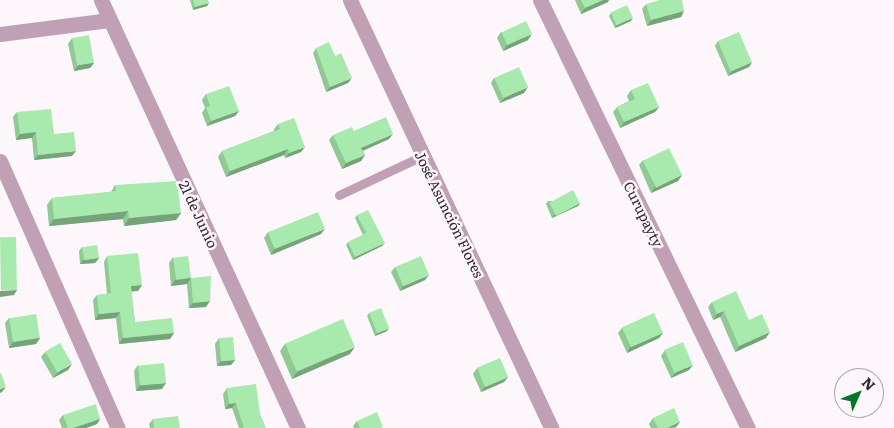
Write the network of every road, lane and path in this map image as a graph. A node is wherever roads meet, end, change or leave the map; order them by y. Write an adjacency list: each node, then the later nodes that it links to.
1 (101, 0): 4 (street, 21 de Junio)
2 (350, 0): 6 (street, José Asunción Flores)
3 (540, 0): 12 (street, Curupayty)
4 (109, 20): 5 (street); 10 (street, 21 de Junio)
5 (0, 34)
6 (422, 156): 8 (lane); 11 (street, José Asunción Flores)
7 (0, 161): 9 (street)
8 (339, 195)
9 (118, 428)
10 (298, 428)
11 (551, 428)
12 (748, 428)

